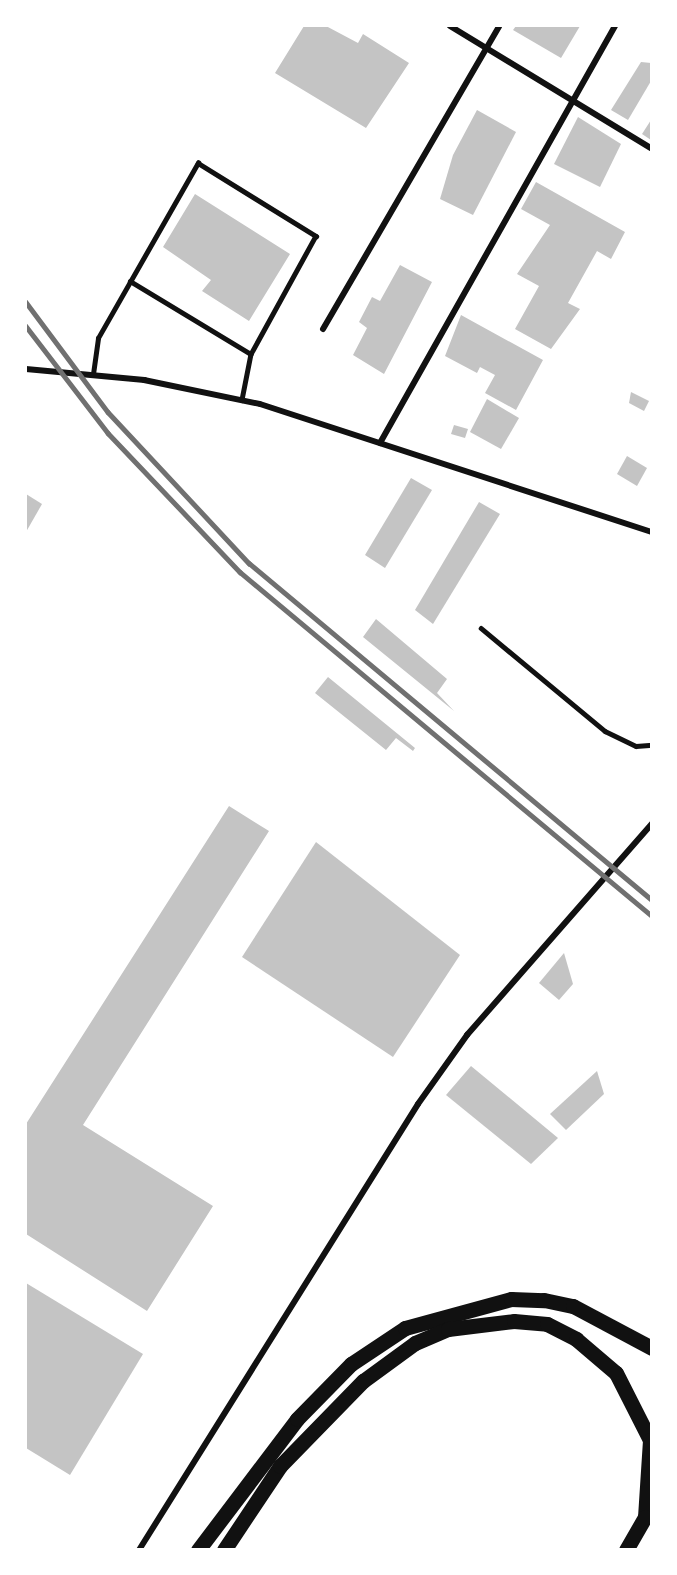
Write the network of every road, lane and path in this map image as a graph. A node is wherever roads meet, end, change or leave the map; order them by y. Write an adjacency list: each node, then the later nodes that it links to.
1 (450, 26): 4 (street)
2 (499, 26): 4 (street)
3 (615, 26): 5 (street)
4 (487, 48): 5 (street); 8 (street)
5 (572, 102): 6 (street); 13 (street)
6 (651, 149)
7 (130, 281): 9 (lane); 9 (lane); 11 (lane)
8 (322, 329)
9 (251, 354): 12 (lane)
10 (26, 369): 11 (street)
11 (93, 374): 12 (street)
12 (242, 400): 13 (street)
13 (380, 443): 14 (street)
14 (651, 532)
15 (481, 628): 16 (lane)
16 (651, 745)
17 (651, 824): 19 (street)
18 (651, 1348): 20 (main road)
19 (139, 1550)
20 (198, 1550)
21 (224, 1550): 22 (main road)
22 (626, 1550)

